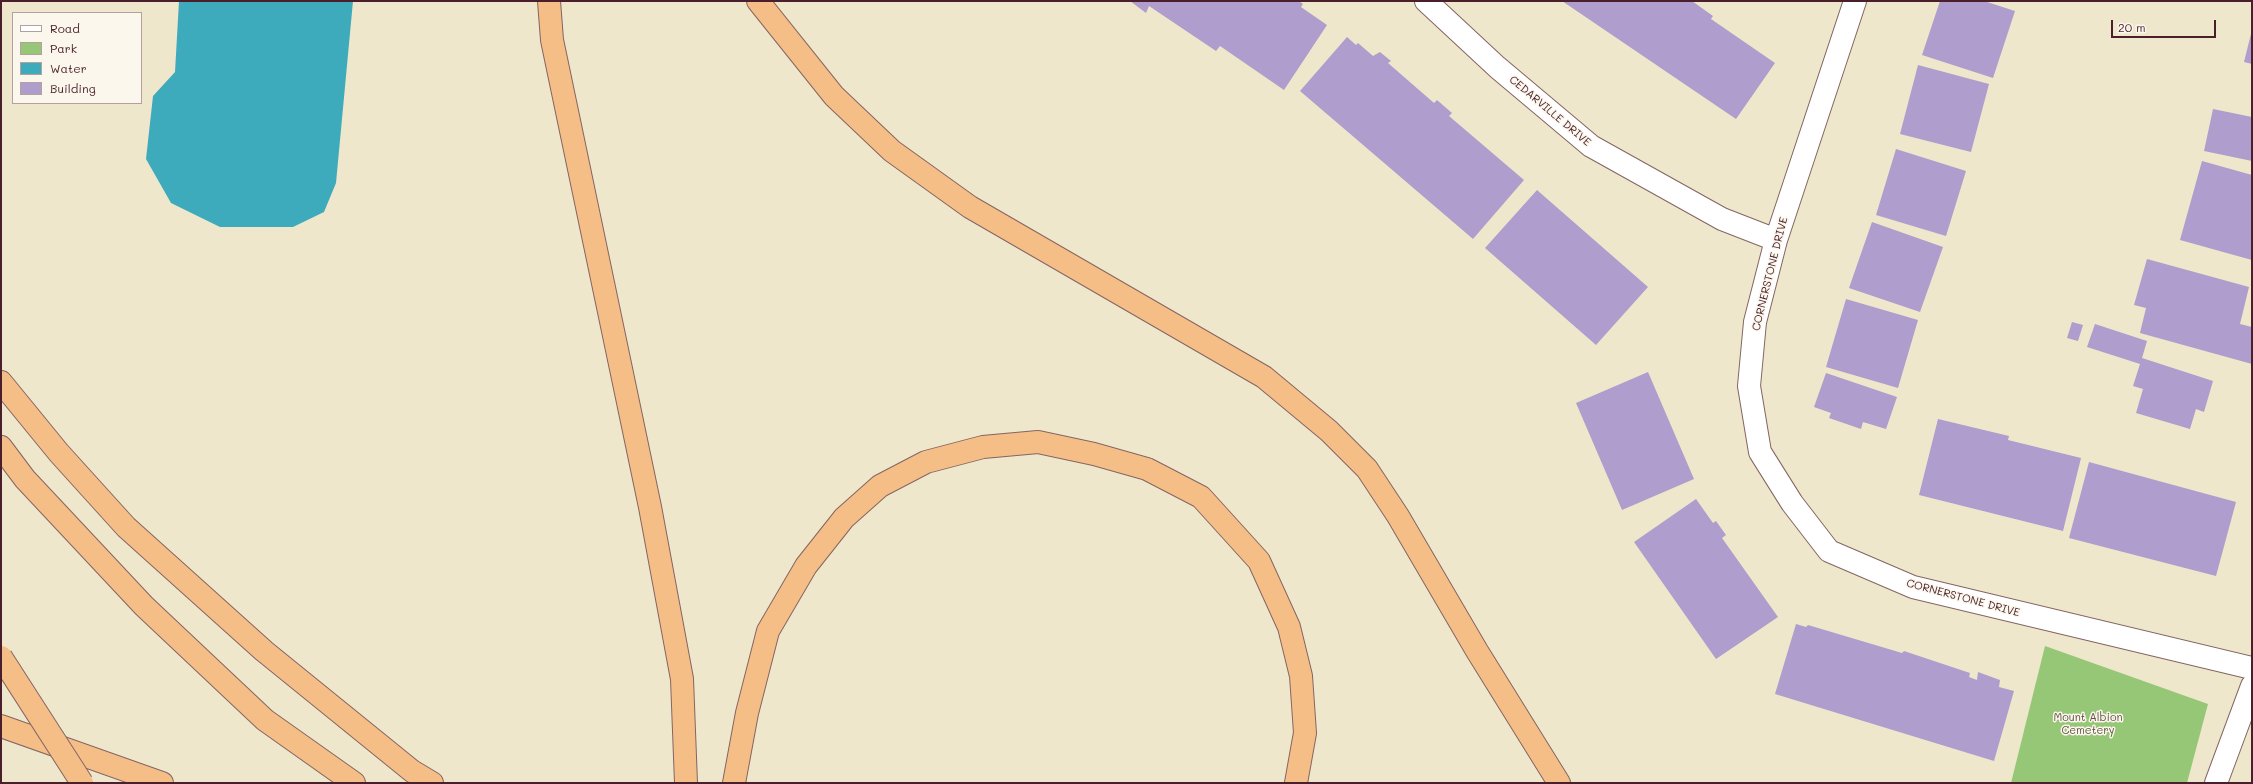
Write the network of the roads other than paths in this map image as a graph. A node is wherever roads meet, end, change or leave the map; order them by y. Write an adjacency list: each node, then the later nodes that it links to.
1 (549, 1): 16 (highway)
2 (758, 1): 19 (highway)
3 (1426, 1): 5 (street, CEDARVILLE DRIVE)
4 (1855, 1): 5 (street, CORNERSTONE DRIVE)
5 (1776, 240): 9 (street, CORNERSTONE DRIVE)
6 (1, 382): 15 (highway)
7 (1, 447): 14 (highway)
8 (1, 657): 12 (highway, bridge)
9 (2252, 668)
10 (2252, 686): 20 (street)
11 (1, 726): 13 (highway)
12 (82, 783)
13 (162, 783)
14 (354, 783)
15 (432, 783)
16 (686, 783)
17 (734, 783): 18 (highway)
18 (1296, 783)
19 (1558, 783)
20 (2216, 783)

